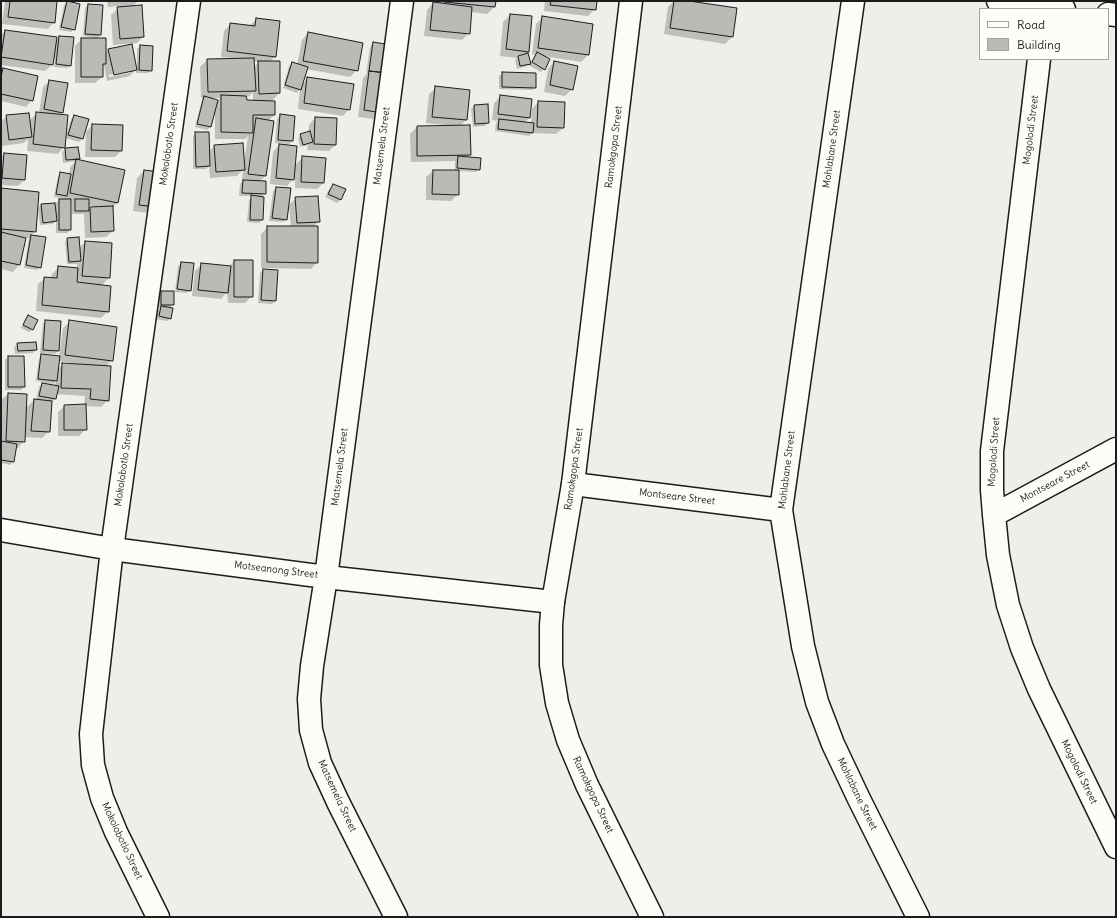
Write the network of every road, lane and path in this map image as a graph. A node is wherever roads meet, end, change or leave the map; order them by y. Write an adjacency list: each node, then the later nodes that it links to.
1 (189, 1): 13 (street, Mokolobotlo Street)
2 (402, 1): 14 (street, Matsemela Street)
3 (632, 1): 9 (street, Ramokgopa Street)
4 (853, 1): 10 (street, Mohlabane Street)
5 (998, 1): 6 (street)
6 (1051, 8)
7 (1039, 60): 11 (street, Mogolodi Street)
8 (1116, 449): 11 (street, Montseare Street)
9 (573, 484): 10 (street, Montseare Street); 15 (street, Ramokgopa Street)
10 (781, 510): 20 (street, Mohlabane Street)
11 (994, 515): 16 (street, Mogolodi Street)
12 (1, 530): 13 (street, Motseanong Street)
13 (112, 549): 14 (street, Motseanong Street); 17 (street, Mokolobotlo Street)
14 (326, 576): 15 (street, Motseanong Street); 18 (street, Matsemela Street)
15 (553, 602): 19 (street, Ramokgopa Street)
16 (1116, 847)
17 (158, 917)
18 (396, 917)
19 (652, 917)
20 (918, 917)

